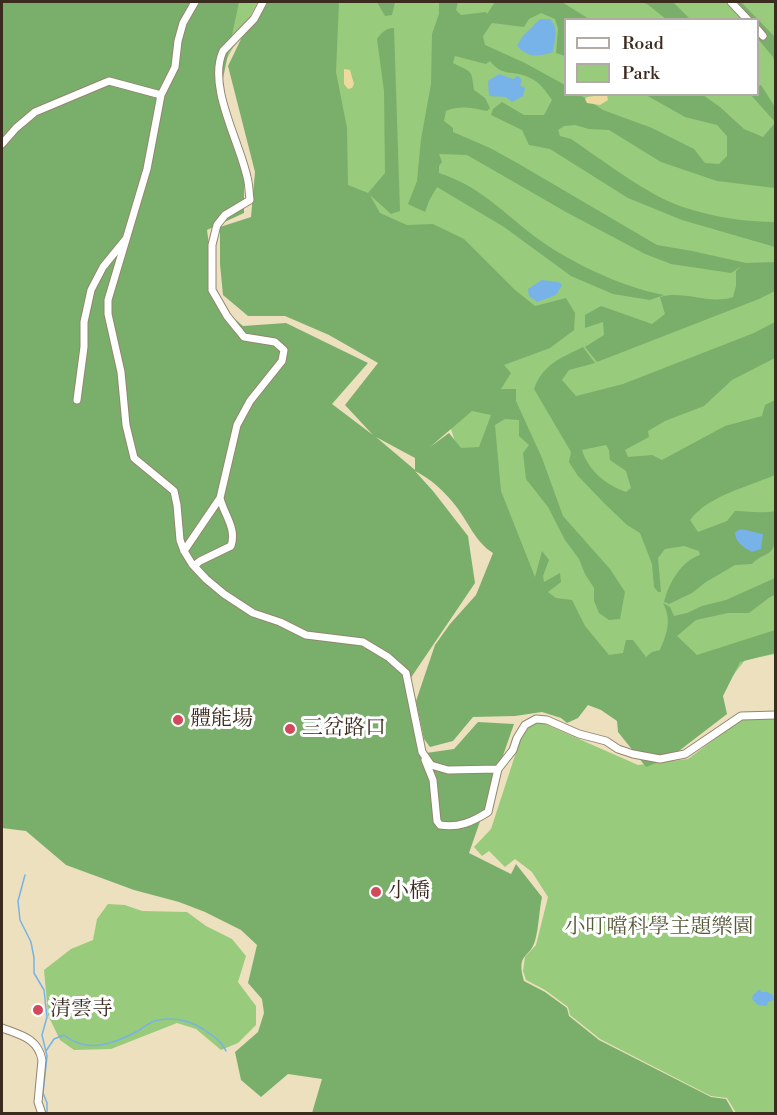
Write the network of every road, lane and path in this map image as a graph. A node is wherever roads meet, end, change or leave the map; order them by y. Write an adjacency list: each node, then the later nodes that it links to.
1 (195, 2): 5 (street)
2 (263, 2): 9 (street)
3 (731, 2): 4 (street)
4 (746, 18)
5 (161, 96): 6 (street); 7 (street)
6 (2, 144)
7 (127, 238): 8 (street); 10 (street)
8 (77, 400)
9 (220, 498): 10 (street); 11 (street)
10 (184, 551): 11 (street)
11 (194, 566): 13 (street)
12 (776, 715): 14 (street)
13 (422, 752): 14 (street); 14 (street)
14 (498, 769)
15 (2, 1028): 16 (street)
16 (42, 1113)

